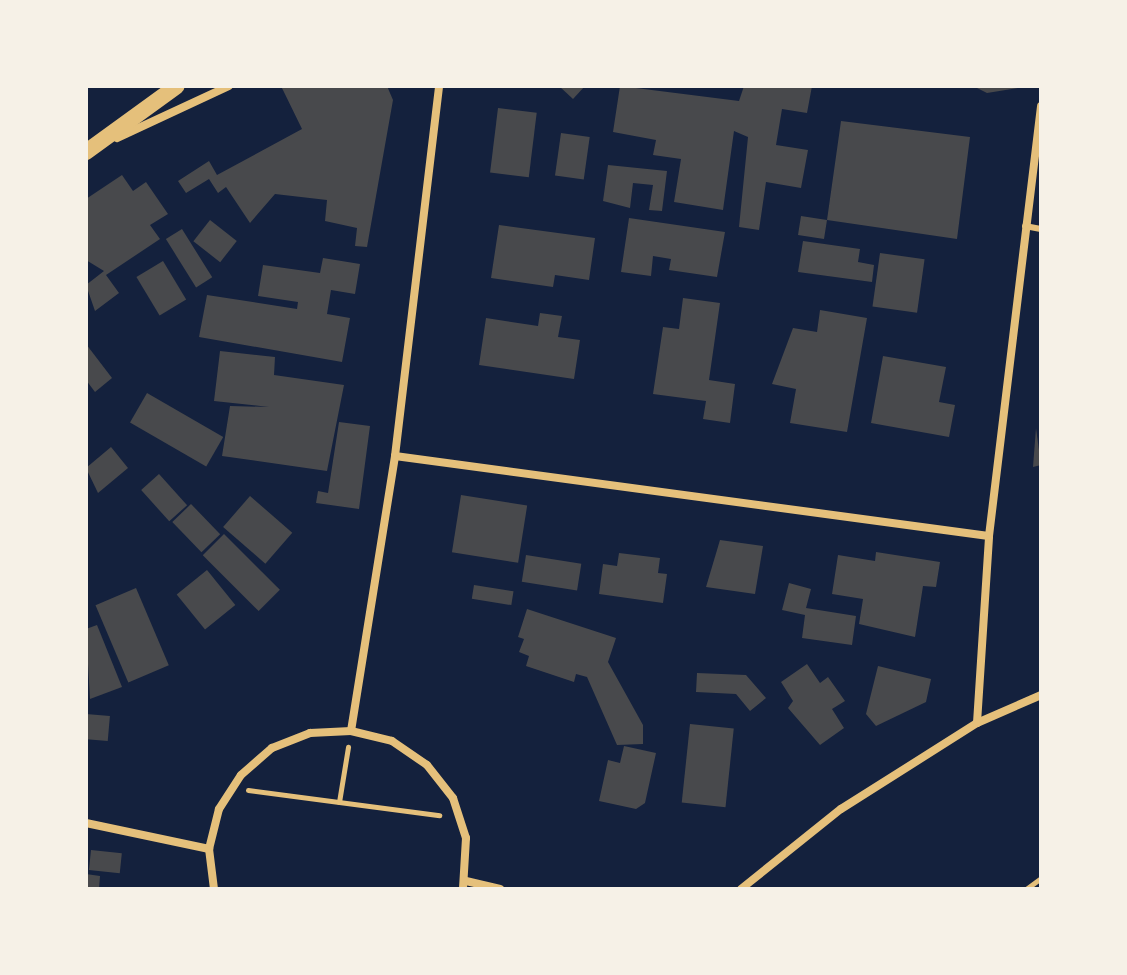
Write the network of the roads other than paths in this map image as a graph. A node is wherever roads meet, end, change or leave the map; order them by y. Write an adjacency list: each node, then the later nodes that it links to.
1 (177, 86): 6 (main road)
2 (229, 86): 6 (street)
3 (439, 86): 9 (street)
4 (1041, 106): 7 (street)
5 (86, 145): 6 (street)
6 (86, 152)
7 (1025, 226): 8 (lane); 10 (street)
8 (1041, 229)
9 (395, 456): 10 (street); 13 (street)
10 (989, 536): 12 (street)
11 (1041, 695): 12 (street)
12 (977, 723): 19 (street)
13 (351, 731): 15 (street); 16 (street)
14 (86, 823): 15 (street)
15 (209, 849): 17 (street)
16 (465, 885): 18 (street)
17 (214, 889)
18 (500, 889)
19 (741, 889)

